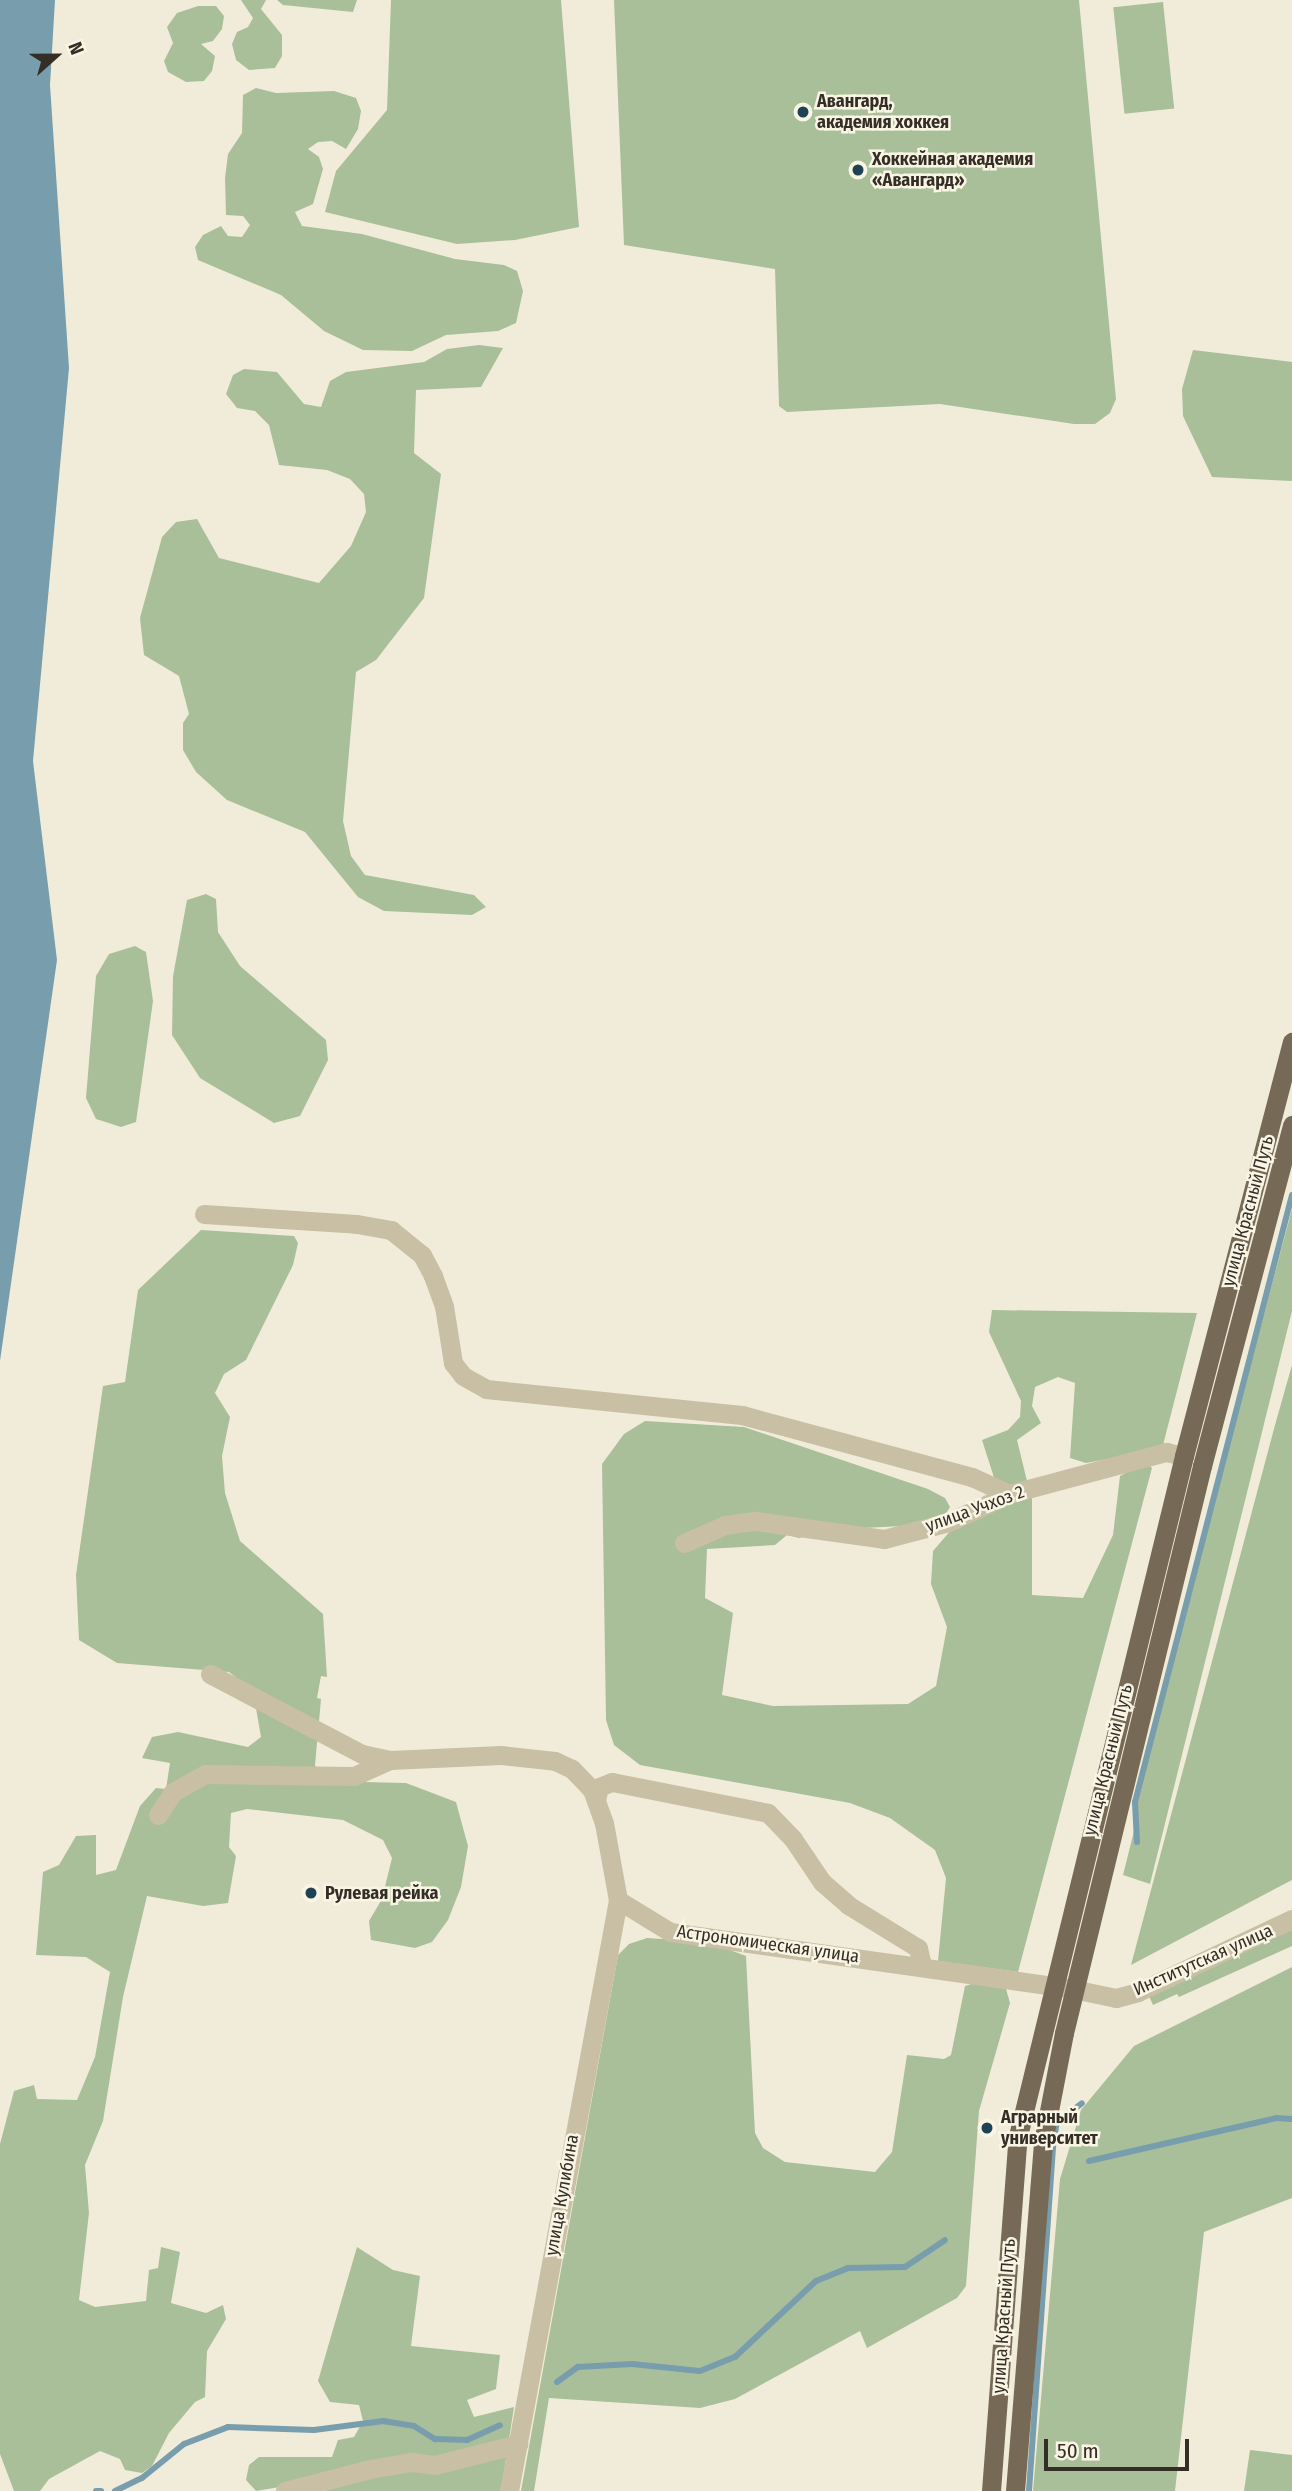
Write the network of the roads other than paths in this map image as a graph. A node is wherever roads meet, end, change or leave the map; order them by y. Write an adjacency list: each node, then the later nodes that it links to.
1 (1292, 1042): 4 (main road, улица Красный Путь)
2 (1292, 1125): 15 (main road, улица Красный Путь)
3 (204, 1214): 5 (street)
4 (1184, 1456): 5 (street, улица Учхоз 2); 14 (main road, улица Красный Путь)
5 (1009, 1494): 6 (street, улица Учхоз 2)
6 (684, 1544)
7 (210, 1674): 8 (street)
8 (390, 1760): 9 (street); 10 (street)
9 (596, 1800): 11 (street); 13 (street)
10 (158, 1815)
11 (618, 1900): 13 (street, Астрономическая улица); 16 (street, улица Кулибина)
12 (1292, 1919): 15 (street, Институтская улица)
13 (922, 1965): 14 (street, Астрономическая улица)
14 (1052, 1984): 15 (street, Астрономическая улица); 19 (main road, улица Красный Путь)
15 (1073, 1989): 20 (main road, улица Красный Путь)
16 (518, 2444): 17 (street); 18 (street, улица Кулибина)
17 (285, 2491)
18 (509, 2491)
19 (992, 2491)
20 (1015, 2491)

